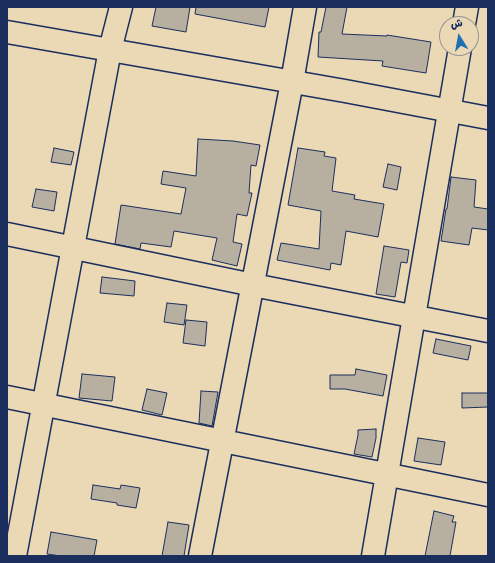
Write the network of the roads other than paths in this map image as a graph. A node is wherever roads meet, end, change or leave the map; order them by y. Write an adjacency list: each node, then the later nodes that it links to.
1 (121, 7): 4 (street)
2 (305, 7): 6 (street)
3 (7, 32): 4 (street)
4 (110, 50): 6 (street); 10 (street)
5 (459, 56): 7 (street)
6 (292, 82): 7 (street); 11 (street)
7 (450, 111): 8 (street); 12 (street)
8 (488, 118)
9 (7, 234): 10 (street)
10 (73, 248): 11 (street); 15 (street)
11 (253, 285): 12 (street); 16 (street)
12 (414, 316): 13 (street); 17 (street)
13 (488, 331)
14 (7, 397): 15 (street)
15 (44, 405): 16 (street); 19 (street)
16 (223, 441): 17 (street); 20 (street)
17 (387, 475): 18 (street); 21 (street)
18 (488, 495)
19 (15, 556)
20 (200, 556)
21 (373, 556)

